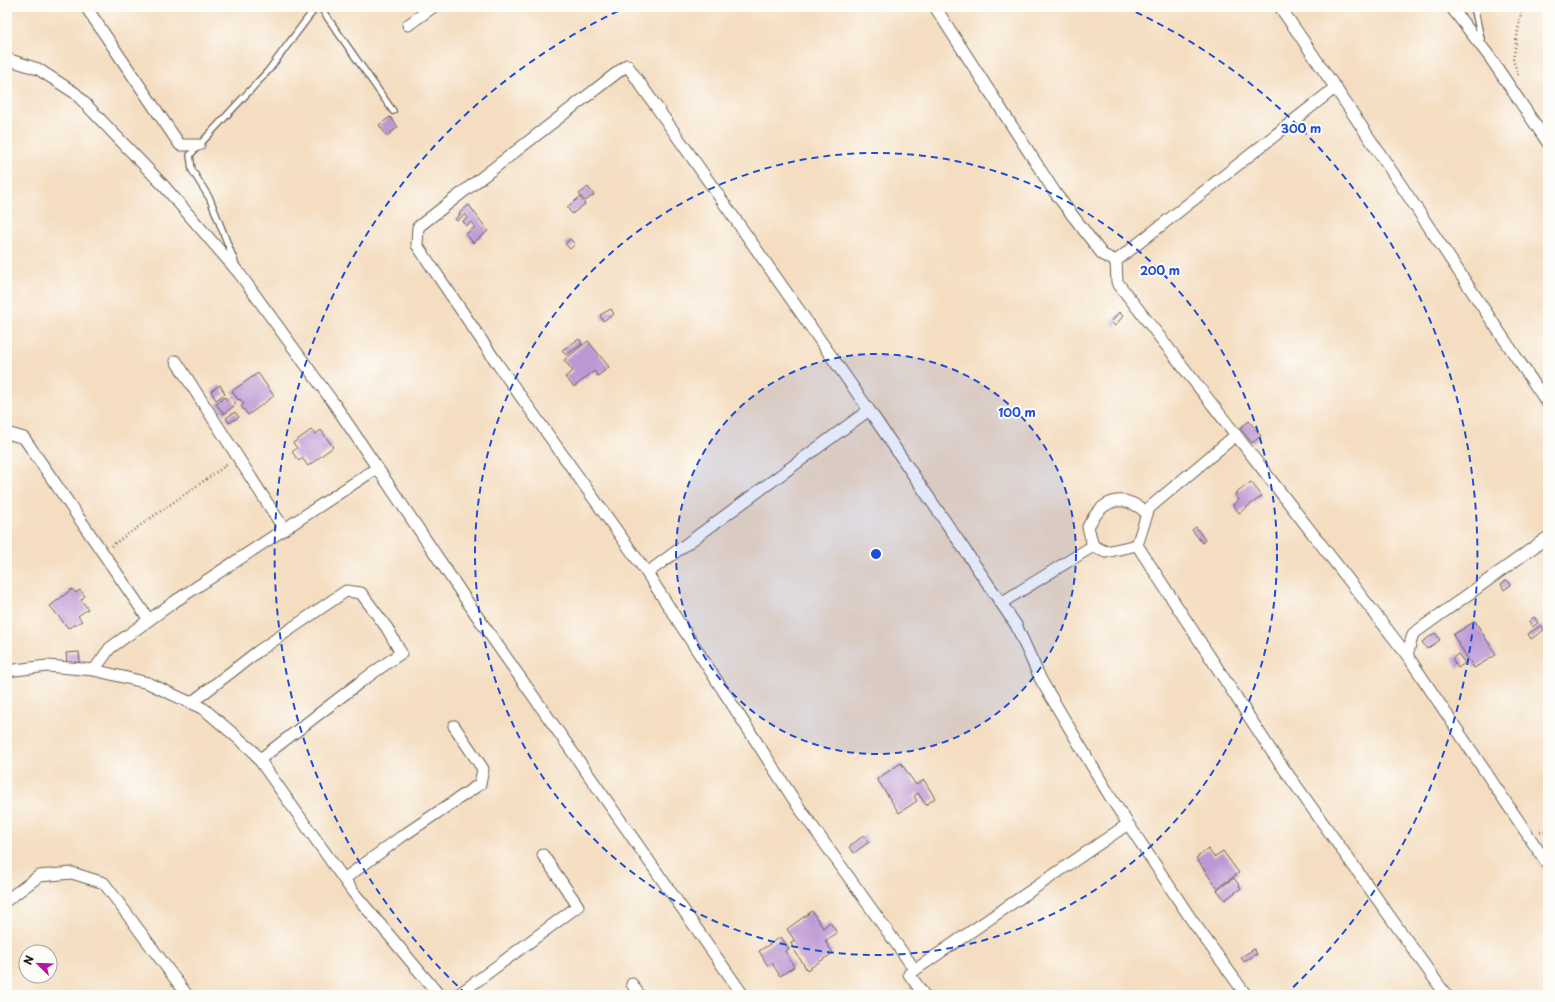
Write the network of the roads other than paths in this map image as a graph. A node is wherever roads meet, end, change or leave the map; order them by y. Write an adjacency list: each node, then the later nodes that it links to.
1 (86, 7): 15 (street)
2 (316, 7): 15 (lane)
3 (320, 7): 13 (lane)
4 (433, 7): 9 (street)
5 (935, 7): 16 (street)
6 (1280, 7): 12 (street)
7 (1451, 7): 10 (street)
8 (1474, 7): 10 (lane)
9 (408, 25)
10 (1484, 49): 14 (street)
11 (7, 59): 17 (street)
12 (1336, 87): 16 (street); 19 (street)
13 (393, 110)
14 (1548, 143)
15 (199, 145): 17 (lane)
16 (1116, 261): 22 (street)
17 (239, 273): 23 (street)
18 (176, 361): 25 (street)
19 (1548, 404)
20 (869, 410): 29 (street); 29 (street); 30 (street)
21 (7, 433): 31 (street)
22 (1236, 436): 24 (street); 32 (street)
23 (377, 468): 25 (street); 49 (street)
24 (1147, 513): 27 (street); 28 (street)
25 (284, 529): 31 (street)
26 (1548, 538): 32 (street)
27 (1138, 545): 28 (street); 52 (street)
28 (1093, 546): 30 (street)
29 (647, 572): 43 (street)
30 (1002, 603): 38 (street)
31 (149, 620): 33 (street)
32 (1407, 655): 40 (street)
33 (94, 670): 34 (street); 35 (street)
34 (7, 671)
35 (191, 703): 37 (street); 37 (street)
36 (454, 726): 41 (street)
37 (259, 760): 41 (street)
38 (1128, 824): 43 (street); 51 (street)
39 (543, 855): 47 (street)
40 (1548, 865)
41 (344, 879): 46 (street)
42 (7, 900): 45 (street)
43 (915, 970): 50 (street)
44 (632, 984): 48 (street)
45 (186, 995)
46 (439, 995)
47 (458, 995)
48 (639, 995)
49 (743, 995)
50 (924, 995)
51 (1246, 995)
52 (1446, 995)

